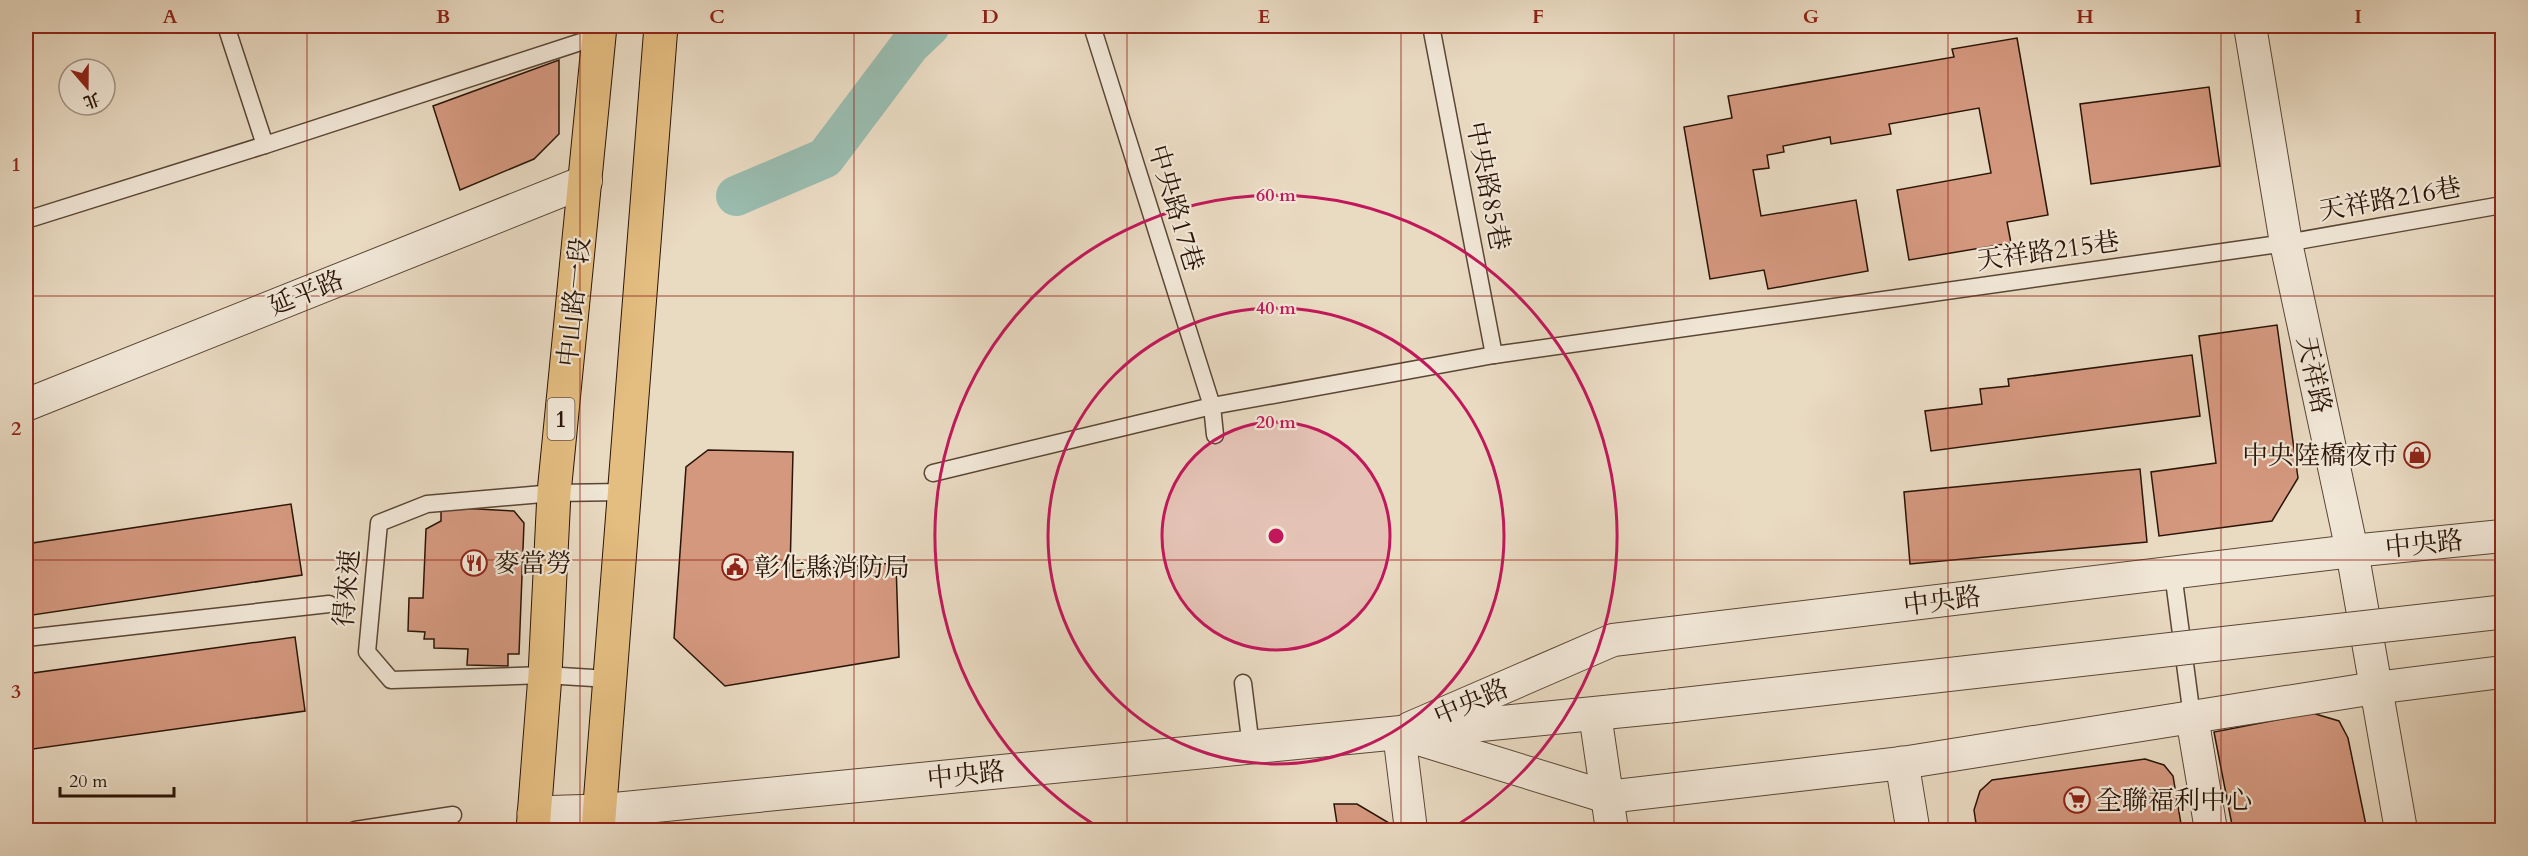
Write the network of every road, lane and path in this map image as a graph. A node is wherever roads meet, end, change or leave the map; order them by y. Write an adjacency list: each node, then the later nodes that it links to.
1 (226, 26): 7 (lane)
2 (660, 26): 17 (main road)
3 (1092, 26): 14 (lane, 中央路17巷)
4 (1431, 26): 12 (lane, 中央路85巷)
5 (2250, 26): 11 (street, 天祥路)
6 (599, 31): 7 (lane); 8 (main road, 中山路一段 / 1)
7 (265, 145): 10 (lane)
8 (586, 181): 13 (street, 延平路); 18 (main road, 中山路一段 / 1)
9 (2502, 205): 11 (lane, 天祥路216巷)
10 (26, 220)
11 (2286, 243): 12 (lane, 天祥路215巷); 20 (street, 天祥路)
12 (1494, 355): 14 (lane)
13 (26, 405)
14 (1212, 406): 15 (lane, 中央路17巷); 16 (lane)
15 (1215, 435)
16 (933, 473)
17 (624, 492): 18 (lane, 得來速); 27 (main road)
18 (554, 493): 26 (main road, 中山路一段 / 1); 26 (lane, 得來速)
19 (2502, 536): 20 (street, 中央路)
20 (2352, 551): 21 (street, 中央路); 29 (street, 天祥路)
21 (2173, 573): 31 (lane); 32 (street, 中央路)
22 (329, 603): 24 (lane)
23 (2502, 612): 30 (street, 中央路, bridge)
24 (26, 638)
25 (2502, 672): 29 (street, 中央路)
26 (545, 675): 27 (lane, 得來速); 38 (main road, 中山路一段 / 1)
27 (609, 678): 37 (main road)
28 (1243, 682): 33 (lane)
29 (2375, 688): 31 (street, 中央路); 44 (street, 天祥路)
30 (1594, 714): 32 (street, 中央路); 35 (street)
31 (2192, 717): 34 (street, 中央路); 43 (street)
32 (1398, 733): 33 (street, 中央路); 35 (street, 中央路); 40 (street)
33 (1251, 747): 37 (street, 中央路)
34 (1902, 763): 35 (street, 中央路); 42 (street)
35 (1607, 797): 41 (street)
36 (453, 815): 39 (lane)
37 (598, 821): 38 (street, 中央路)
38 (533, 822)
39 (355, 831)
40 (1410, 831)
41 (1612, 831)
42 (1913, 831)
43 (2211, 831)
44 (2401, 831)

